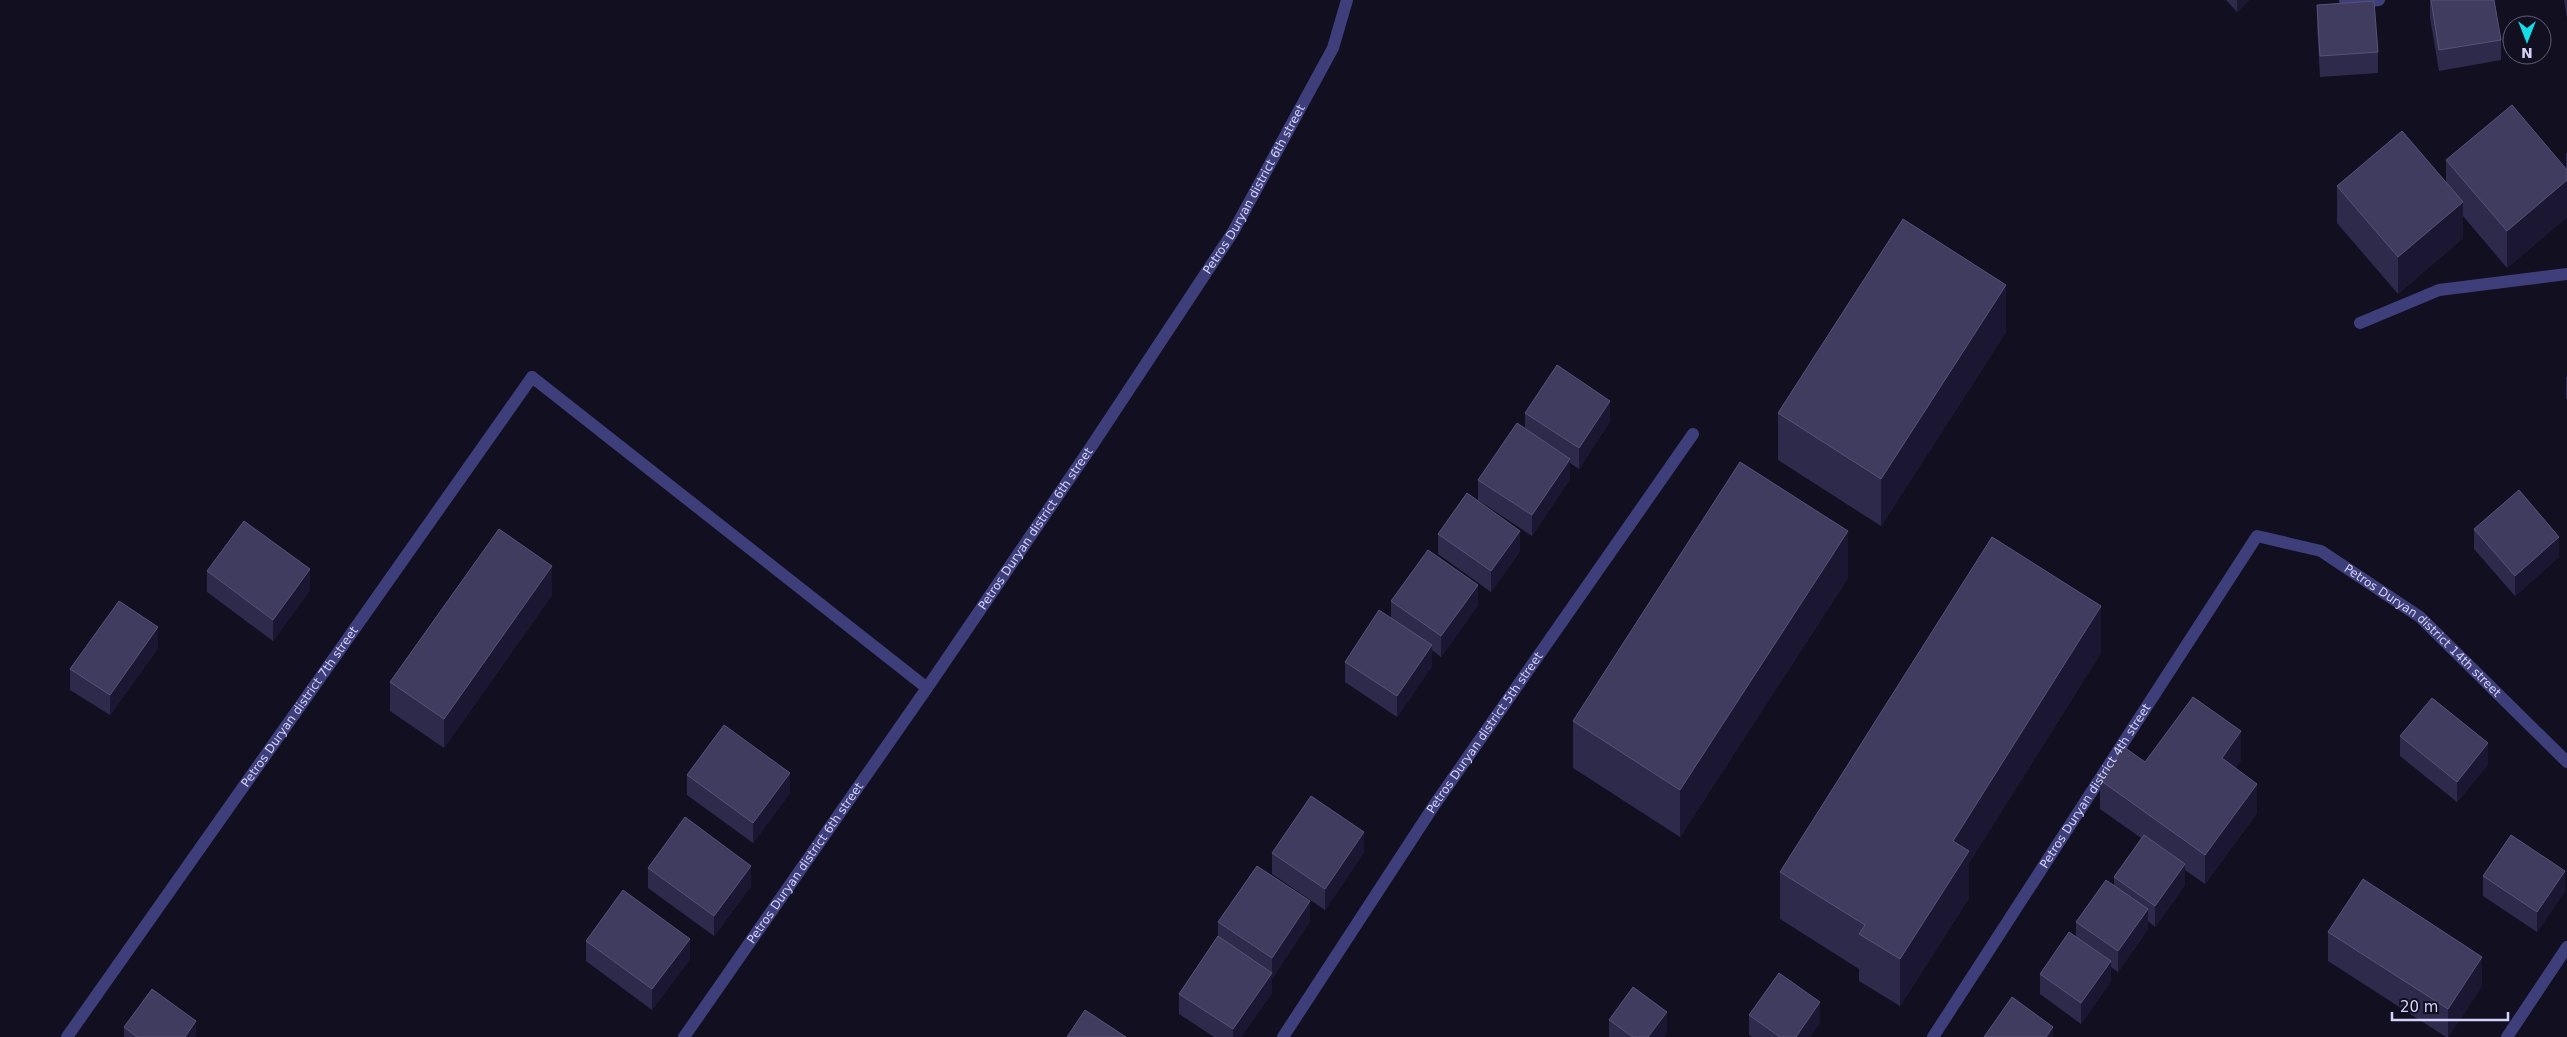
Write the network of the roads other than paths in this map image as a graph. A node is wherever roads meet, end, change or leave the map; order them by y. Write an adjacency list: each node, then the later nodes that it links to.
1 (1347, 0): 8 (street, Petros Duryan district 6th street)
2 (2344, 0): 3 (street)
3 (2379, 0)
4 (2567, 274): 5 (street)
5 (2360, 323)
6 (1693, 434): 13 (street, Petros Duryan district 5th street)
7 (2257, 536): 9 (street, Petros Duryan district 14th street); 14 (street, Petros Duryan district 4th street)
8 (928, 688): 11 (street, Petros Duryan district 7th street); 12 (street, Petros Duryan district 6th street)
9 (2567, 762)
10 (2567, 947): 15 (street)
11 (67, 1037)
12 (684, 1037)
13 (1283, 1037)
14 (1933, 1037)
15 (2507, 1037)

